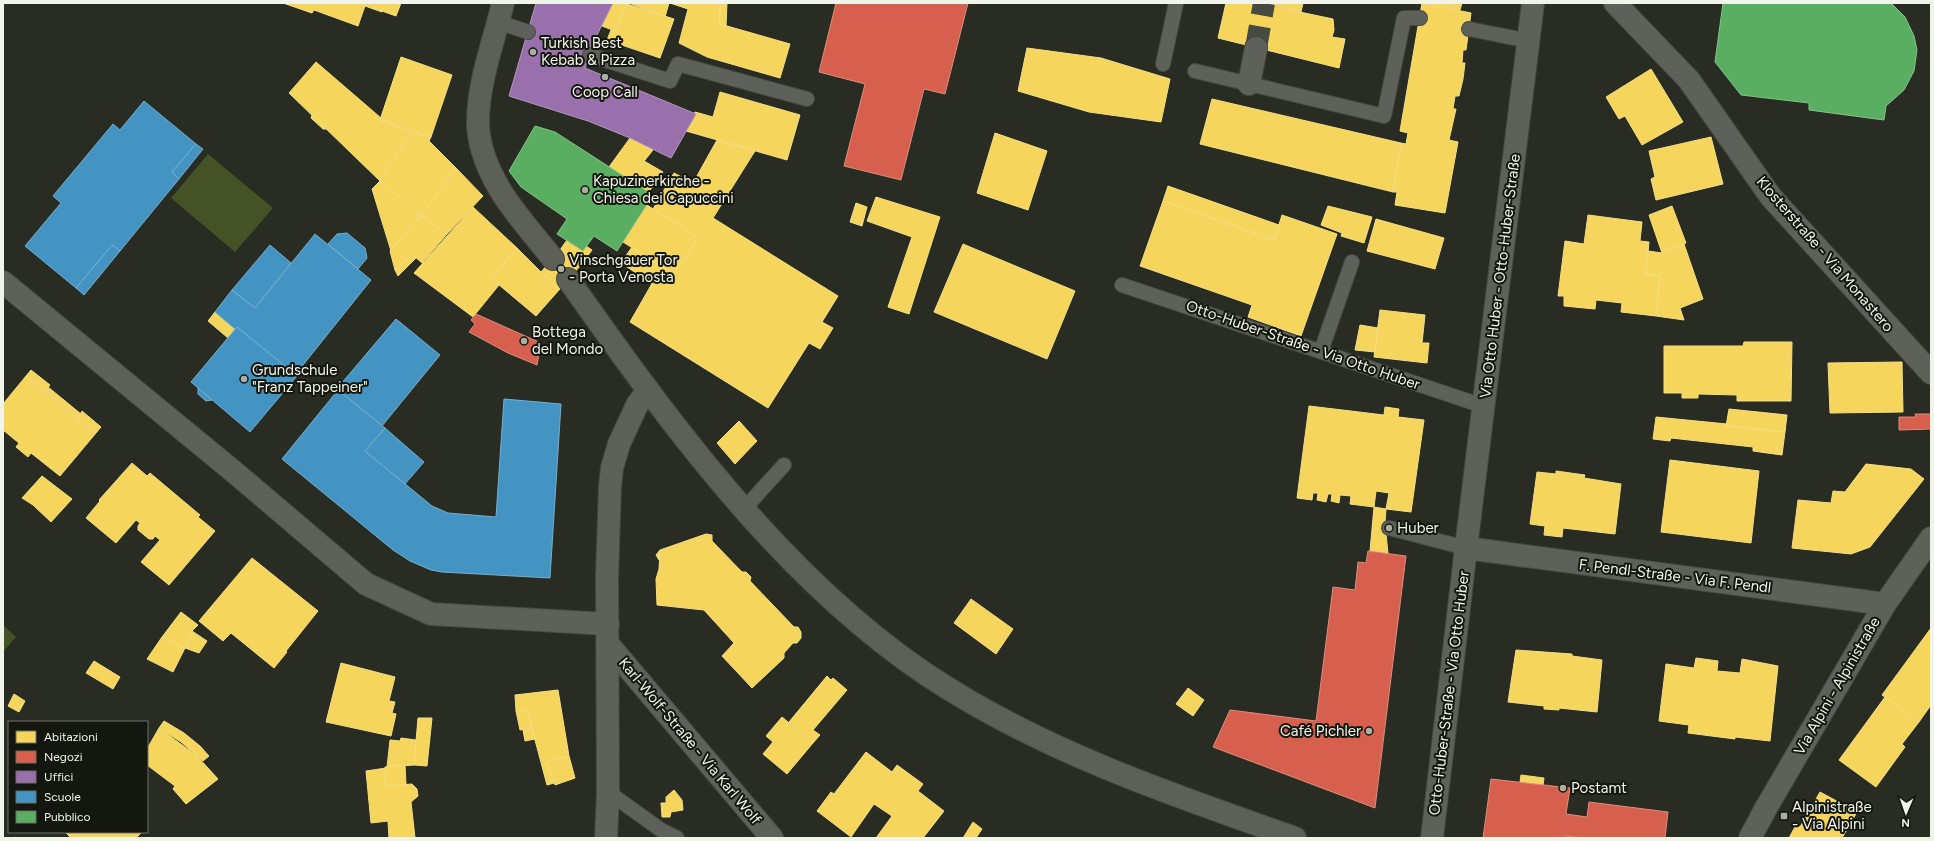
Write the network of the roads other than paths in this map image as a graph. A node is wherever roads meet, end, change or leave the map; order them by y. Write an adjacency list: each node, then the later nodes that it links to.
1 (1176, 3): 11 (lane)
2 (1533, 3): 8 (street, Via Otto Huber - Otto-Huber-Straße)
3 (1615, 3): 21 (street, Klosterstraße - Via Monastero)
4 (501, 12): 7 (lane); 15 (main road)
5 (1420, 18): 13 (lane)
6 (1469, 29): 8 (lane)
7 (528, 32)
8 (1528, 41): 23 (street, Via Otto Huber - Otto-Huber-Straße)
9 (1256, 48): 13 (street)
10 (590, 55): 14 (lane)
11 (1163, 64)
12 (1195, 71): 13 (lane)
13 (1249, 84)
14 (807, 99)
15 (553, 258)
16 (1352, 262): 20 (lane)
17 (568, 279): 22 (main road)
18 (3, 282): 30 (street)
19 (1122, 285): 20 (lane, Otto-Huber-Straße - Via Otto Huber)
20 (1321, 351): 23 (lane, Otto-Huber-Straße - Via Otto Huber)
21 (1931, 373)
22 (648, 390): 25 (main road); 30 (street)
23 (1483, 406): 28 (street, Via Otto Huber - Otto-Huber-Straße)
24 (784, 465): 25 (lane)
25 (744, 509): 35 (main road)
26 (1389, 528): 28 (lane)
27 (1931, 538): 29 (street, Via Alpini - Alpinistraße)
28 (1466, 548): 29 (street, F. Pendl-Straße - Via F. Pendl); 36 (street, Otto-Huber-Straße - Via Otto Huber)
29 (1885, 604): 37 (street, Via Alpini - Alpinistraße)
30 (608, 634): 31 (street); 34 (street, Karl-Wolf-Straße - Via Karl Wolf)
31 (608, 792): 32 (street); 33 (lane)
32 (606, 838)
33 (677, 838)
34 (772, 838)
35 (1296, 838)
36 (1432, 838)
37 (1750, 838)

